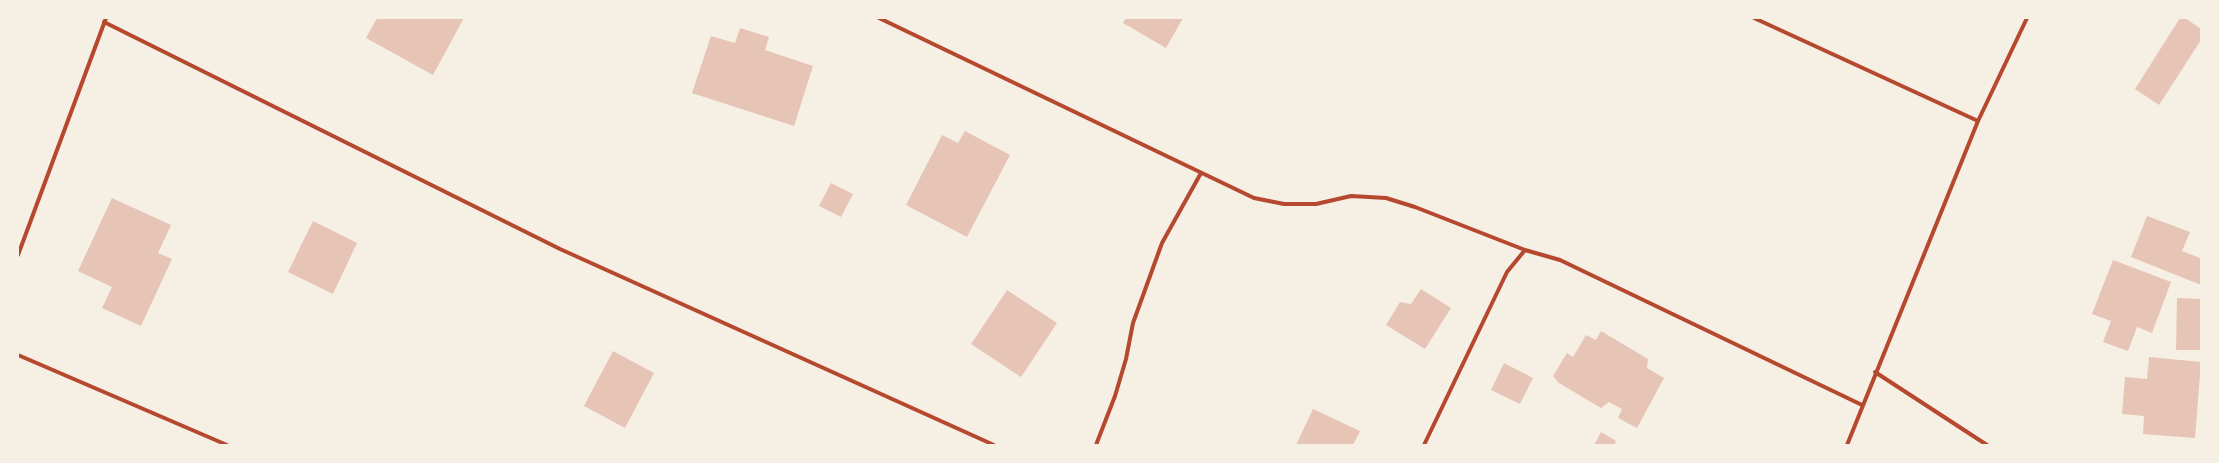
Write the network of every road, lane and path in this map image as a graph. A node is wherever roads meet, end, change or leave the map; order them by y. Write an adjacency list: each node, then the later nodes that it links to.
1 (878, 18): 6 (street)
2 (1754, 18): 5 (street)
3 (2027, 18): 5 (street)
4 (105, 20): 8 (street); 13 (street)
5 (1978, 121): 10 (street)
6 (1201, 173): 7 (street); 14 (street)
7 (1525, 250): 11 (street); 15 (street)
8 (18, 255)
9 (18, 355): 12 (street)
10 (1875, 372): 11 (street); 17 (street)
11 (1862, 404): 16 (street)
12 (227, 445)
13 (994, 445)
14 (1096, 445)
15 (1424, 445)
16 (1846, 445)
17 (1987, 445)

